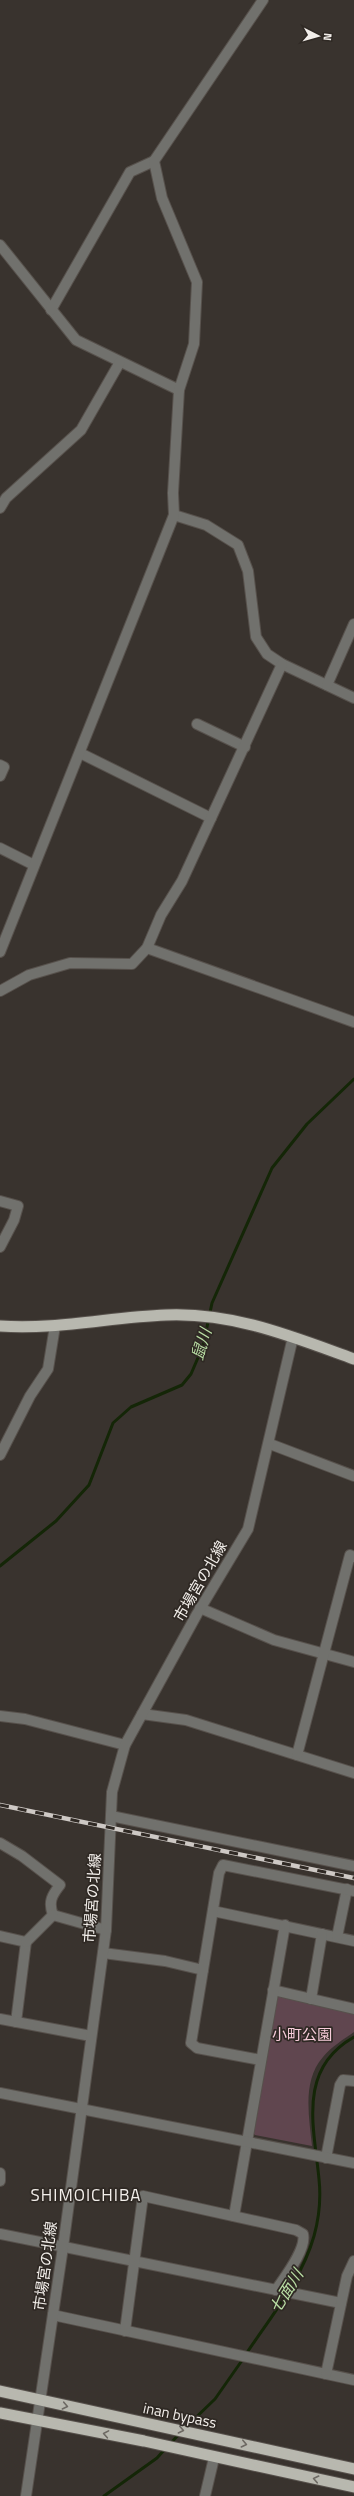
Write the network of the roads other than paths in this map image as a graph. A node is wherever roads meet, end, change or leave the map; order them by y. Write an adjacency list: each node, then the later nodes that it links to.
1 (263, 0): 2 (street)
2 (154, 161): 4 (street); 6 (street)
3 (0, 245): 4 (street)
4 (50, 310): 5 (street)
5 (120, 362): 6 (street); 7 (street)
6 (179, 390): 8 (street)
7 (0, 508)
8 (174, 515): 10 (street); 15 (street)
9 (354, 624): 11 (street)
10 (282, 664): 11 (street); 14 (street)
11 (327, 685): 12 (street)
12 (354, 698)
13 (197, 724): 14 (street)
14 (245, 747): 18 (street)
15 (80, 753): 18 (street); 20 (street)
16 (0, 765): 17 (street)
17 (0, 776)
18 (211, 818): 21 (street)
19 (0, 848): 20 (street)
20 (34, 866): 22 (street)
21 (147, 948): 23 (street); 24 (street)
22 (0, 952)
23 (0, 991)
24 (354, 1022)
25 (0, 1201): 26 (street)
26 (0, 1247)
27 (0, 1326): 28 (highway)
28 (55, 1326): 29 (highway); 32 (street)
29 (293, 1337): 30 (highway); 31 (street, 市場宮の北線)
30 (354, 1359)
31 (270, 1444): 33 (street); 35 (street, 市場宮の北線)
32 (0, 1455)
33 (354, 1476)
34 (354, 1557): 36 (street)
35 (200, 1608): 36 (street); 38 (street, 市場宮の北線)
36 (324, 1653): 37 (street); 41 (street)
37 (354, 1662)
38 (142, 1714): 40 (street, 市場宮の北線); 41 (street)
39 (0, 1716): 40 (street)
40 (125, 1745): 43 (street, 市場宮の北線)
41 (297, 1755): 42 (street)
42 (354, 1773)
43 (111, 1816): 45 (street); 50 (street, 市場宮の北線)
44 (0, 1843): 48 (street)
45 (354, 1866)
46 (351, 1890): 47 (street); 53 (street)
47 (213, 1911): 49 (street); 57 (street)
48 (53, 1914): 50 (street); 55 (street)
49 (285, 1925): 51 (street); 58 (street)
50 (106, 1930): 56 (street, 市場宮の北線)
51 (322, 1934): 53 (street); 59 (street)
52 (0, 1936): 55 (street)
53 (337, 1937): 54 (street)
54 (354, 1941)
55 (26, 1942): 62 (street)
56 (103, 1953): 57 (street); 63 (street, 市場宮の北線)
57 (203, 1970): 64 (street)
58 (273, 1990): 59 (street); 64 (street)
59 (311, 1999): 60 (street)
60 (354, 2009)
61 (0, 2019): 62 (street)
62 (16, 2022): 63 (street)
63 (91, 2036): 67 (street, 市場宮の北線)
64 (261, 2060): 68 (street)
65 (354, 2081): 69 (street)
66 (0, 2093): 67 (street)
67 (81, 2108): 68 (street); 75 (street, 市場宮の北線)
68 (247, 2142): 69 (street); 73 (street)
69 (325, 2157): 70 (street)
70 (354, 2163)
71 (0, 2173): 72 (street)
72 (0, 2181)
73 (234, 2216): 76 (street); 78 (street)
74 (0, 2234): 75 (street)
75 (63, 2247): 76 (street); 80 (street, 市場宮の北線)
76 (134, 2262): 78 (street); 81 (street)
77 (354, 2263): 79 (street)
78 (278, 2290): 79 (street)
79 (341, 2303): 82 (street)
80 (54, 2315): 81 (street); 85 (street, 市場宮の北線)
81 (125, 2331): 82 (street)
82 (326, 2374): 83 (street)
83 (354, 2380)
84 (0, 2391): 85 (highway, inan bypass)
85 (39, 2400): 87 (street, 市場宮の北線); 89 (highway, inan bypass, one-way to 89)
86 (0, 2413): 87 (highway)
87 (36, 2422): 88 (highway, one-way to 87); 91 (street, 市場宮の北線)
88 (214, 2458): 90 (highway, one-way to 88); 92 (street)
89 (354, 2470)
90 (354, 2487)
91 (26, 2496)
92 (205, 2496)

